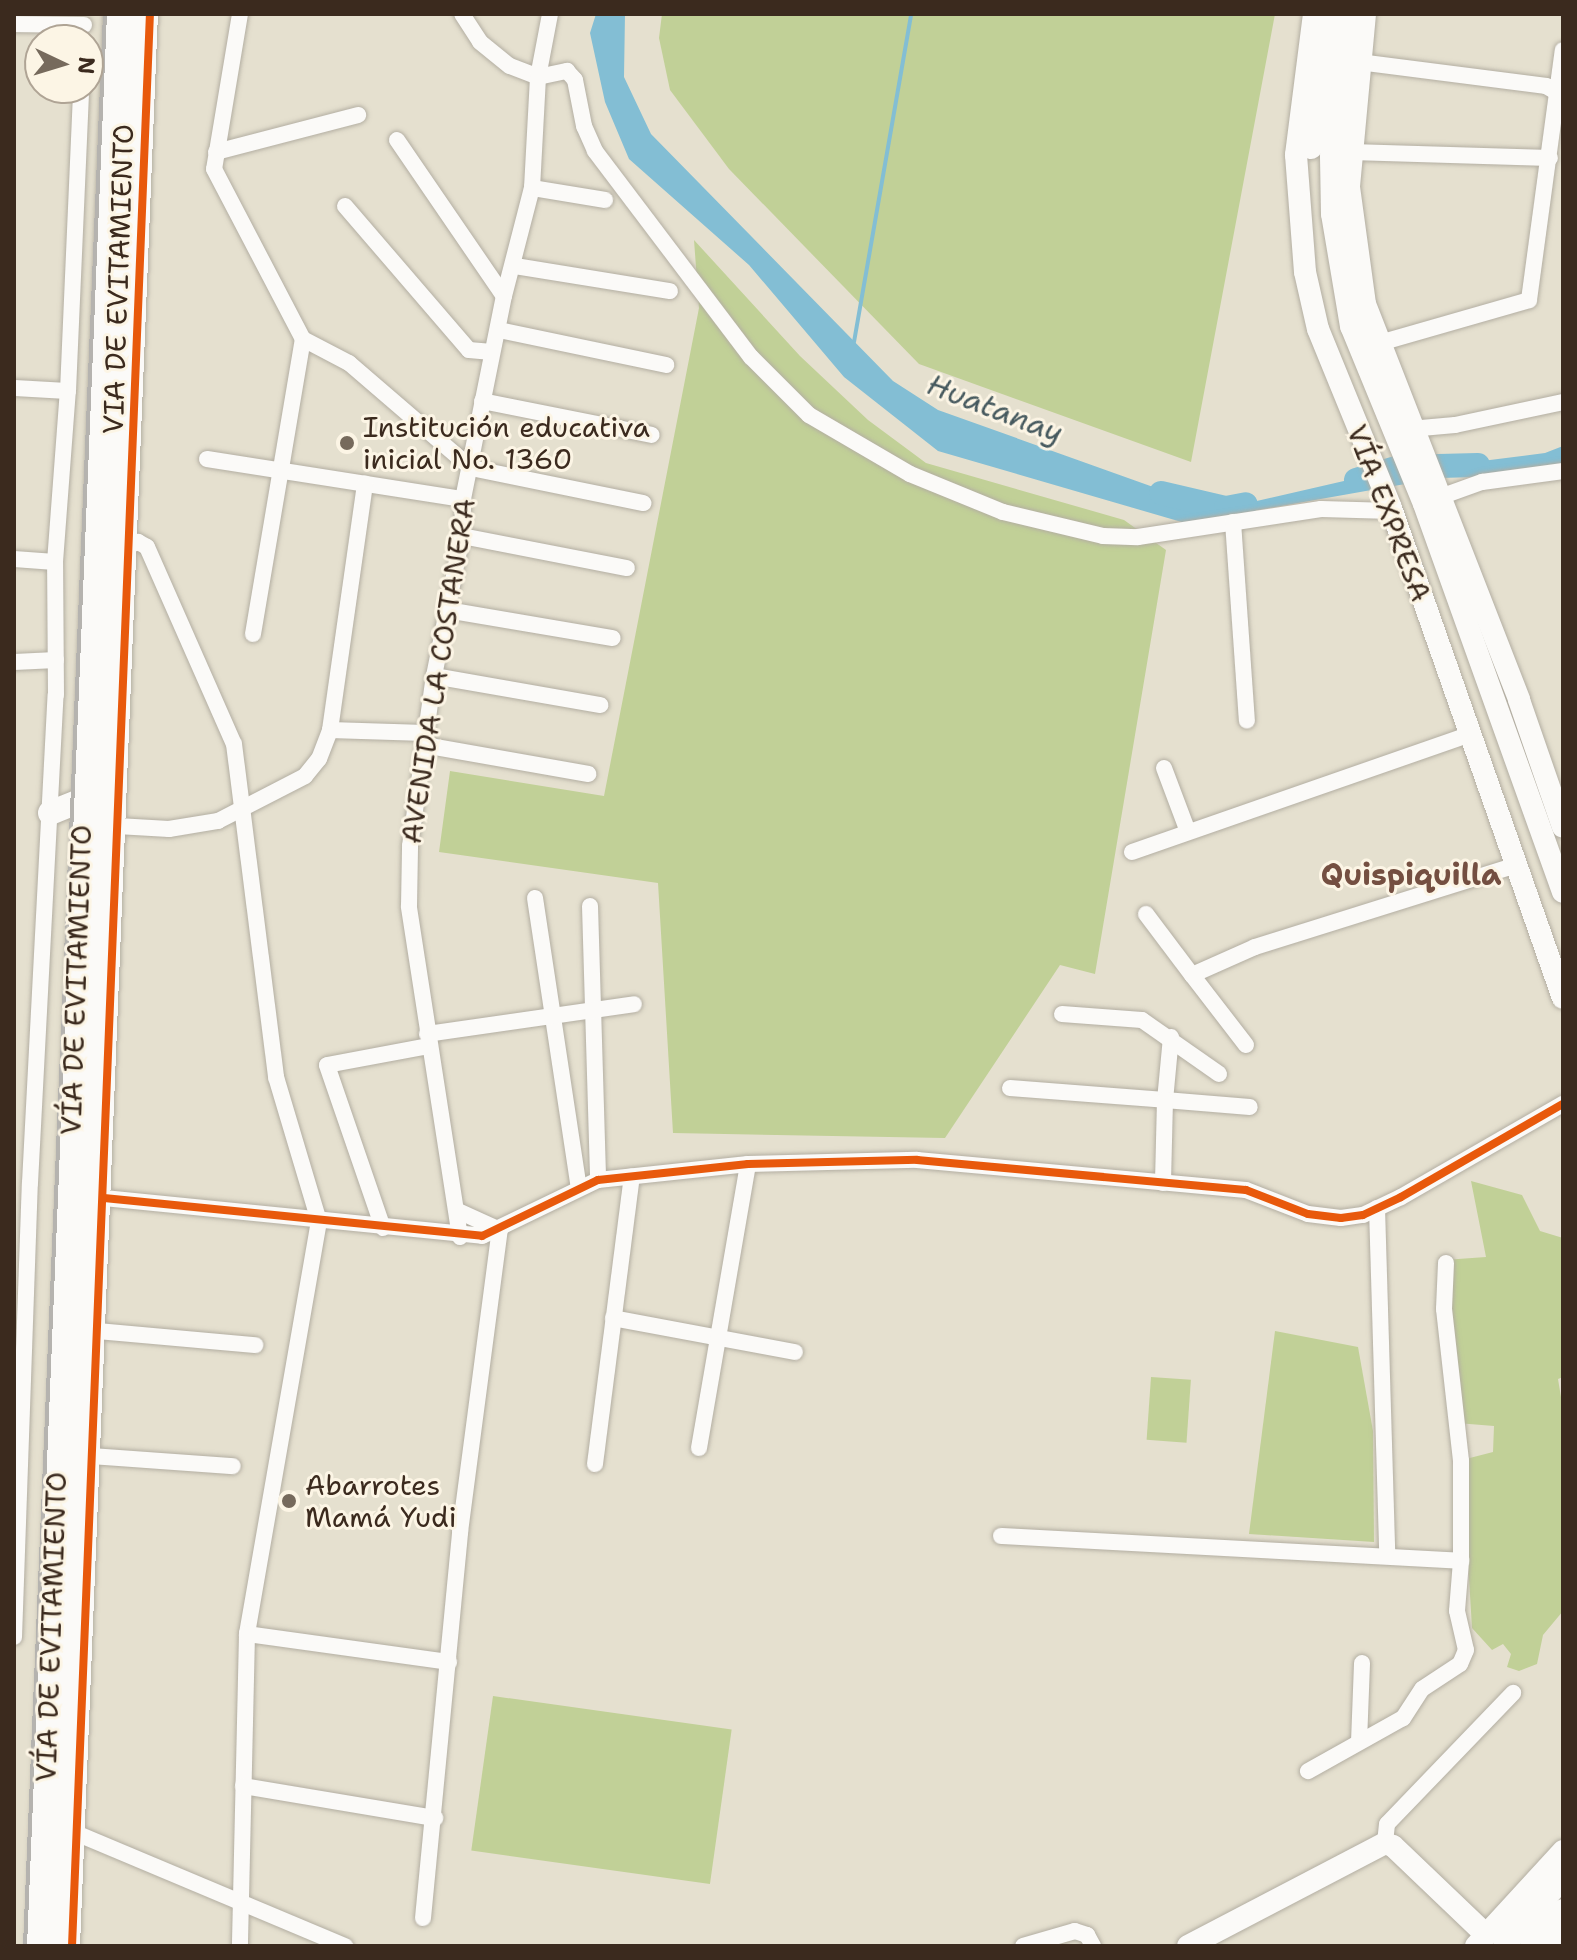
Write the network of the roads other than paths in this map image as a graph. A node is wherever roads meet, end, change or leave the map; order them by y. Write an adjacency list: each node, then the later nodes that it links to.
1 (116, 14): 66 (highway, VÍA DE EVITAMIENTO)
2 (137, 14): 91 (highway, VÍA DE EVITAMIENTO)
3 (150, 14): 49 (street, VIA DE EVITAMIENTO)
4 (240, 14): 19 (street)
5 (462, 14): 13 (street)
6 (550, 14): 13 (street, AVENIDA LA COSTANERA)
7 (1314, 14): 38 (main road, VÍA EXPRESA)
8 (1331, 14): 15 (main road, VÍA EXPRESA)
9 (1351, 14): 15 (main road, VÍA EXPRESA)
10 (1365, 14): 12 (main road, VÍA EXPRESA)
11 (1563, 50): 14 (street)
12 (1359, 62): 14 (street); 20 (main road, VÍA EXPRESA)
13 (538, 77): 22 (street, AVENIDA LA COSTANERA); 47 (street)
14 (1560, 95): 21 (street)
15 (1326, 99): 38 (main road, VÍA EXPRESA)
16 (80, 104): 34 (street, VIA DE EVITAMIENTO)
17 (358, 115): 19 (street)
18 (397, 140): 27 (street)
19 (216, 152): 29 (street)
20 (1351, 152): 21 (street); 30 (main road, VÍA EXPRESA)
21 (1550, 158): 30 (street)
22 (532, 188): 23 (street); 25 (street, AVENIDA LA COSTANERA)
23 (605, 200)
24 (345, 206): 31 (street)
25 (515, 266): 26 (street); 27 (street, AVENIDA LA COSTANERA)
26 (670, 291)
27 (504, 296): 28 (street, AVENIDA LA COSTANERA)
28 (499, 330): 31 (street, AVENIDA LA COSTANERA); 32 (street)
29 (303, 339): 40 (street); 42 (street)
30 (1376, 344): 38 (main road, VÍA EXPRESA)
31 (492, 352): 35 (street, AVENIDA LA COSTANERA)
32 (666, 365)
33 (14, 388): 34 (street)
34 (68, 391): 51 (street, VIA DE EVITAMIENTO)
35 (482, 401): 37 (street); 40 (street, AVENIDA LA COSTANERA)
36 (1563, 402): 38 (street)
37 (652, 435)
38 (1391, 435): 46 (main road, VÍA EXPRESA); 46 (main road, VÍA EXPRESA)
39 (207, 459): 42 (street)
40 (471, 468): 44 (street, AVENIDA LA COSTANERA); 45 (street)
41 (1563, 471): 46 (street)
42 (284, 472): 43 (street); 54 (street)
43 (365, 483): 44 (street); 61 (street)
44 (463, 499): 48 (street, AVENIDA LA COSTANERA)
45 (643, 503)
46 (1415, 504): 47 (street); 62 (main road, VÍA EXPRESA); 70 (main road, VÍA EXPRESA); 74 (main road, VÍA EXPRESA); 78 (main road, VÍA EXPRESA)
47 (1233, 522): 60 (street)
48 (462, 536): 52 (street); 53 (street, AVENIDA LA COSTANERA)
49 (128, 546): 67 (street); 69 (street, VIA DE EVITAMIENTO)
50 (14, 559): 51 (street)
51 (55, 562): 56 (street, VIA DE EVITAMIENTO)
52 (627, 568)
53 (447, 610): 55 (street); 58 (street, AVENIDA LA COSTANERA)
54 (253, 634)
55 (613, 638)
56 (56, 660): 57 (street); 68 (street, VIA DE EVITAMIENTO)
57 (14, 662)
58 (434, 676): 59 (street); 63 (street, AVENIDA LA COSTANERA)
59 (600, 705)
60 (1247, 721)
61 (330, 730): 63 (street); 67 (street)
62 (1470, 734): 71 (street); 73 (main road, VÍA EXPRESA)
63 (424, 739): 65 (street); 86 (street, AVENIDA LA COSTANERA)
64 (1164, 768): 71 (street)
65 (588, 774)
66 (83, 800): 68 (highway); 138 (highway, VÍA DE EVITAMIENTO)
67 (242, 808): 69 (street); 103 (street)
68 (50, 813): 97 (street, VIA DE EVITAMIENTO)
69 (117, 826): 91 (street, VIA DE EVITAMIENTO)
70 (1563, 827)
71 (1188, 832): 72 (street)
72 (1132, 852)
73 (1516, 865): 79 (street); 80 (main road, VÍA EXPRESA)
74 (1563, 892)
75 (535, 898): 83 (street)
76 (590, 906): 82 (street)
77 (1146, 914): 79 (street)
78 (1563, 953)
79 (1192, 975): 87 (street)
80 (1563, 998)
81 (634, 1004): 82 (street)
82 (593, 1007): 83 (street); 96 (street)
83 (551, 1013): 86 (street); 99 (street)
84 (1062, 1014): 85 (street)
85 (1171, 1037): 88 (street); 90 (street)
86 (428, 1040): 102 (street, AVENIDA LA COSTANERA); 104 (street)
87 (1246, 1045)
88 (1219, 1074)
89 (1010, 1088): 90 (street)
90 (1165, 1100): 93 (street); 98 (street)
91 (100, 1101): 100 (street, VIA DE EVITAMIENTO); 139 (highway, VÍA DE EVITAMIENTO)
92 (1563, 1104): 101 (street)
93 (1250, 1107)
94 (748, 1164): 95 (street); 98 (street); 110 (street)
95 (632, 1176): 96 (street); 108 (street)
96 (598, 1180): 99 (street)
97 (22, 1182): 121 (street, VIA DE EVITAMIENTO)
98 (1163, 1183): 101 (street)
99 (579, 1188): 105 (street)
100 (112, 1199): 103 (street); 109 (street, VIA DE EVITAMIENTO)
101 (1377, 1208): 118 (street)
102 (458, 1211): 105 (street); 106 (street, AVENIDA LA COSTANERA)
103 (319, 1221): 104 (street); 120 (street)
104 (383, 1228): 106 (street)
105 (500, 1230): 106 (street); 122 (street)
106 (460, 1237)
107 (1446, 1263): 119 (street)
108 (613, 1318): 110 (street); 115 (street)
109 (97, 1331): 111 (street); 114 (street, VIA DE EVITAMIENTO)
110 (718, 1340): 112 (street); 113 (street)
111 (255, 1345)
112 (795, 1352)
113 (699, 1448)
114 (92, 1456): 116 (street); 129 (street, VIA DE EVITAMIENTO)
115 (595, 1464)
116 (233, 1466)
117 (1001, 1536): 118 (street)
118 (1387, 1555): 119 (street)
119 (1461, 1561): 125 (street)
120 (247, 1634): 122 (street); 127 (street)
121 (14, 1637)
122 (449, 1662): 128 (street)
123 (1362, 1663): 125 (street)
124 (1513, 1693): 130 (street)
125 (1359, 1742): 126 (street)
126 (1308, 1771)
127 (243, 1786): 128 (street); 133 (street)
128 (435, 1818): 135 (street)
129 (78, 1834): 133 (street); 140 (street, VIA DE EVITAMIENTO)
130 (1385, 1843): 137 (main road); 145 (main road)
131 (1563, 1851): 137 (main road)
132 (1563, 1878): 137 (main road)
133 (241, 1901): 141 (street); 142 (street)
134 (1563, 1910): 137 (main road)
135 (423, 1918)
136 (1563, 1935): 137 (main road)
137 (1515, 1940)
138 (38, 1946)
139 (55, 1946)
140 (72, 1946)
141 (240, 1946)
142 (345, 1946)
143 (1023, 1946): 144 (street)
144 (1093, 1946)
145 (1188, 1946)

